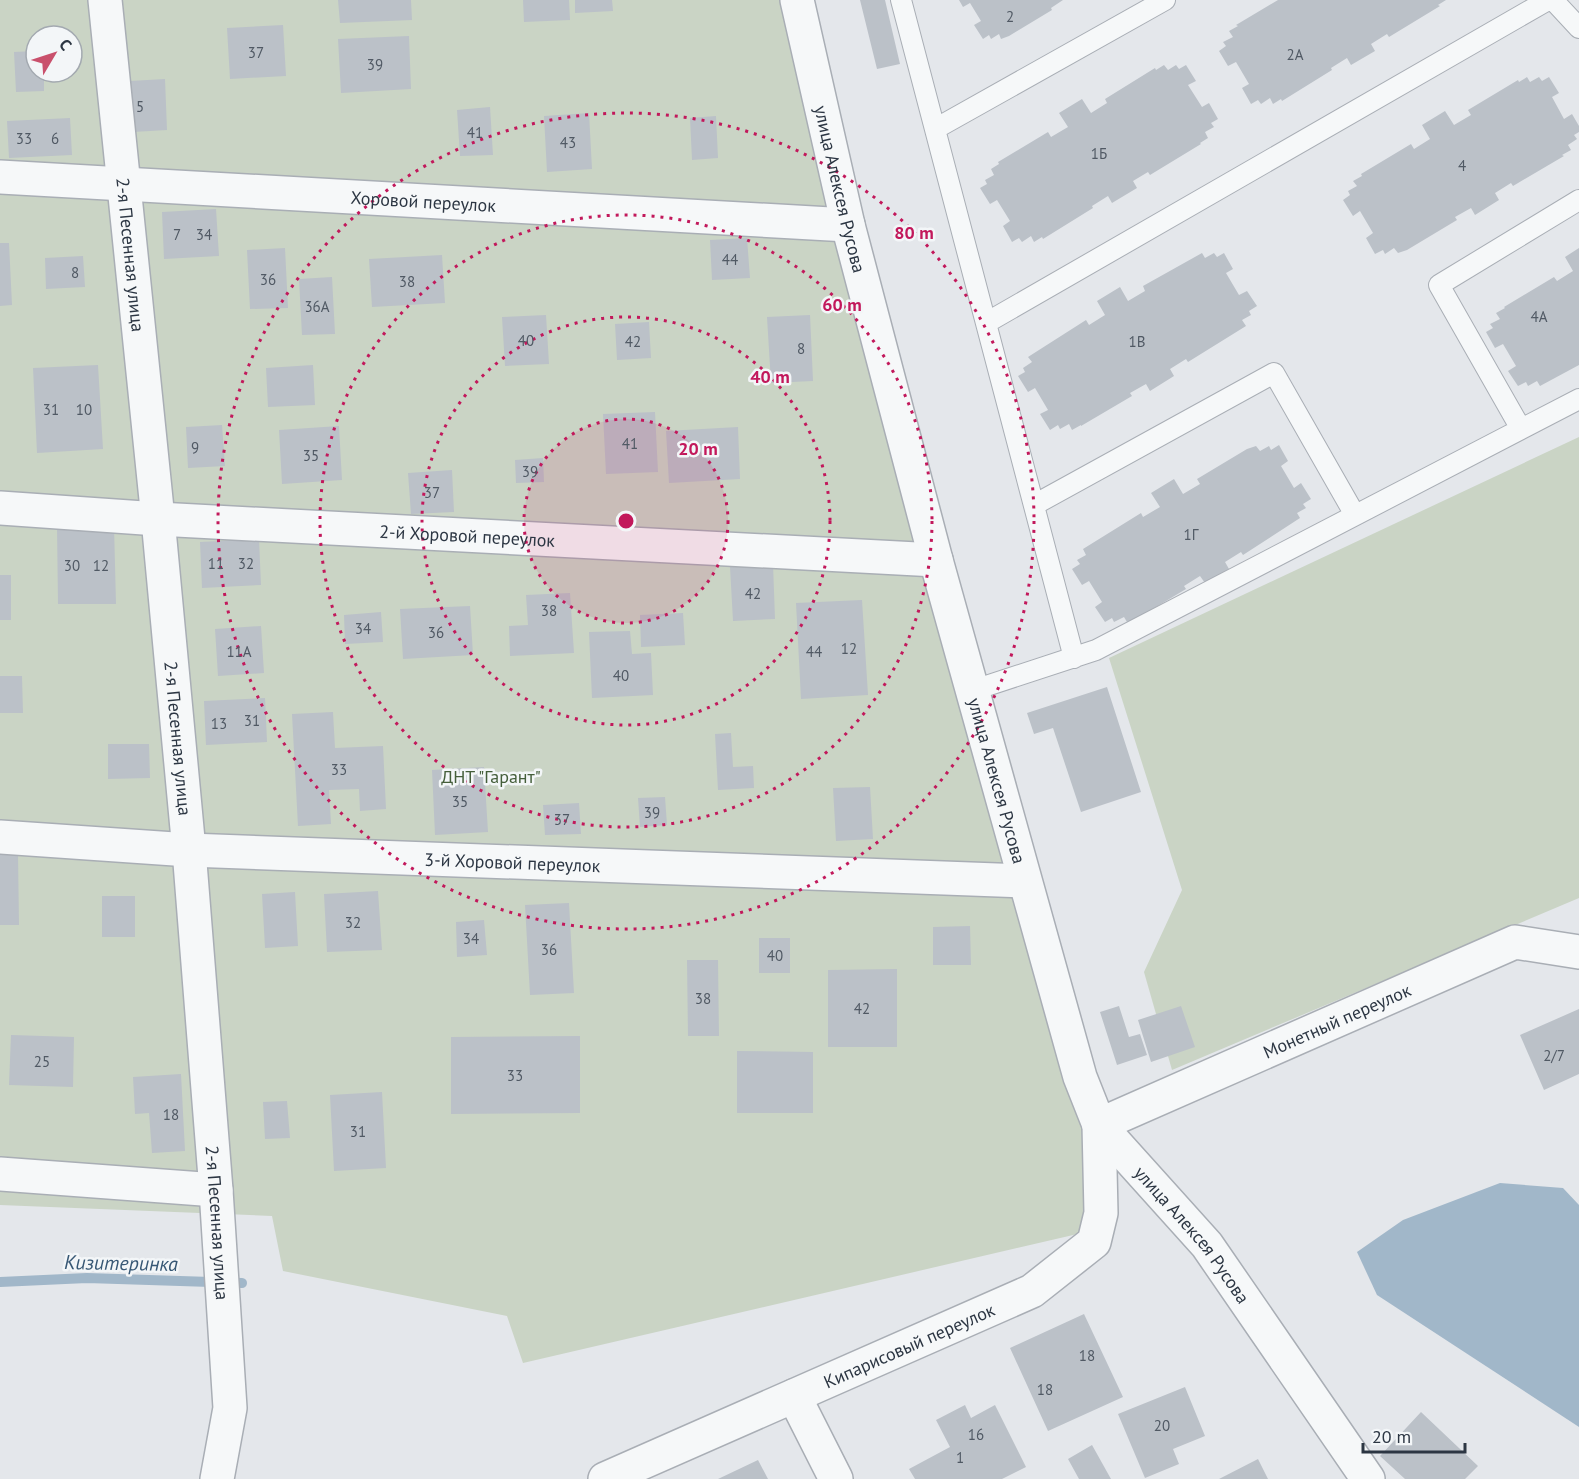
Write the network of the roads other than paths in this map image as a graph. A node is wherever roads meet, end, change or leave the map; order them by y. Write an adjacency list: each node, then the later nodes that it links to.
1 (105, 0): 10 (street, 2-я Песенная улица)
2 (797, 0): 12 (street, улица Алексея Русова)
3 (901, 0): 8 (lane)
4 (1165, 0): 8 (lane)
5 (1548, 0): 13 (lane)
6 (1553, 0): 7 (lane)
7 (1579, 28)
8 (935, 129): 13 (lane)
9 (0, 177): 10 (street, Хоровой переулок)
10 (124, 183): 12 (street, Хоровой переулок); 19 (street, 2-я Песенная улица)
11 (1579, 200): 15 (lane)
12 (848, 225): 20 (street, улица Алексея Русова)
13 (986, 323): 16 (lane)
14 (1579, 399): 15 (lane)
15 (1521, 429): 18 (lane)
16 (1034, 505): 18 (lane); 21 (lane)
17 (0, 508): 19 (street, 2-й Хоровой переулок)
18 (1355, 515): 21 (lane)
19 (158, 519): 20 (street, 2-й Хоровой переулок); 24 (street, 2-я Песенная улица)
20 (936, 560): 22 (street, улица Алексея Русова)
21 (1074, 658): 22 (lane)
22 (971, 691): 25 (street, улица Алексея Русова)
23 (0, 837): 24 (street, 3-й Хоровой переулок)
24 (189, 850): 25 (street, 3-й Хоровой переулок); 29 (street, 2-я Песенная улица)
25 (1024, 880): 27 (street, улица Алексея Русова)
26 (1579, 952): 27 (street, Монетный переулок)
27 (1099, 1125): 30 (street, Кипарисовый переулок); 34 (street, улица Алексея Русова)
28 (0, 1174): 29 (street)
29 (216, 1190): 31 (street, 2-я Песенная улица)
30 (794, 1396): 32 (street, Кипарисовый переулок); 33 (street)
31 (217, 1479)
32 (605, 1479)
33 (836, 1479)
34 (1368, 1479)

